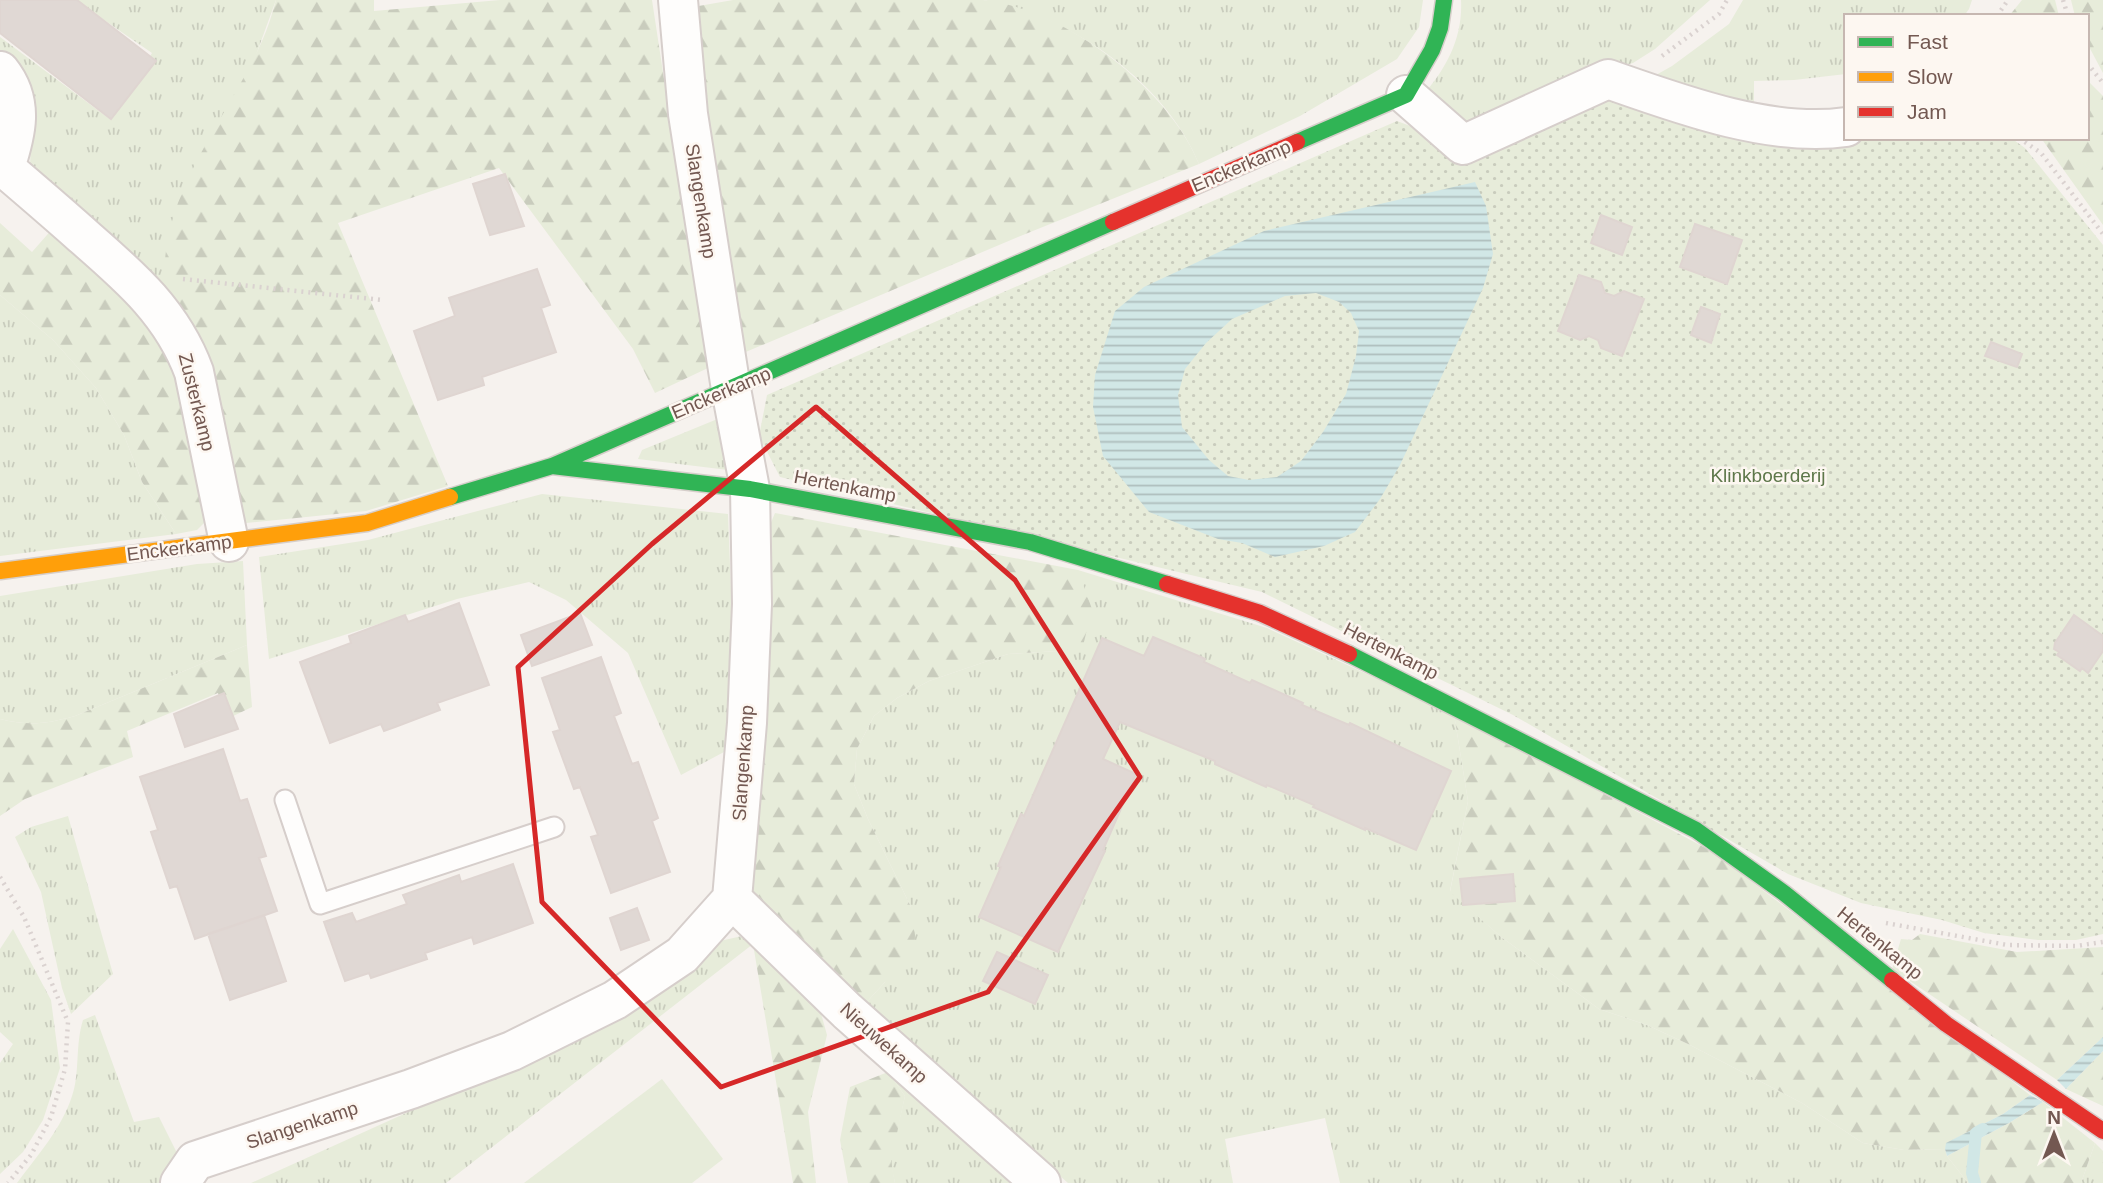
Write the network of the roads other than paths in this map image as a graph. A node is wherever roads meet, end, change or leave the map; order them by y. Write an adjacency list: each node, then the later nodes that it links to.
1 (678, 0): 7 (street, Slangenkamp)
2 (1444, 0): 4 (street)
3 (0, 71): 6 (street, Zusterkamp)
4 (1406, 95): 5 (street); 7 (street, Enckerkamp)
5 (1844, 127)
6 (2, 166): 10 (street, Zusterkamp)
7 (731, 389): 8 (street, Enckerkamp); 9 (street, Slangenkamp)
8 (552, 467): 9 (street, Hertenkamp); 10 (street, Enckerkamp)
9 (750, 489): 14 (street, Slangenkamp); 15 (street, Hertenkamp)
10 (229, 542): 11 (street, Enckerkamp)
11 (0, 571)
12 (285, 800): 13 (lane)
13 (554, 827)
14 (732, 899): 16 (street, Slangenkamp); 17 (street, Nieuwekamp)
15 (2103, 1131)
16 (180, 1183)
17 (1041, 1183)

